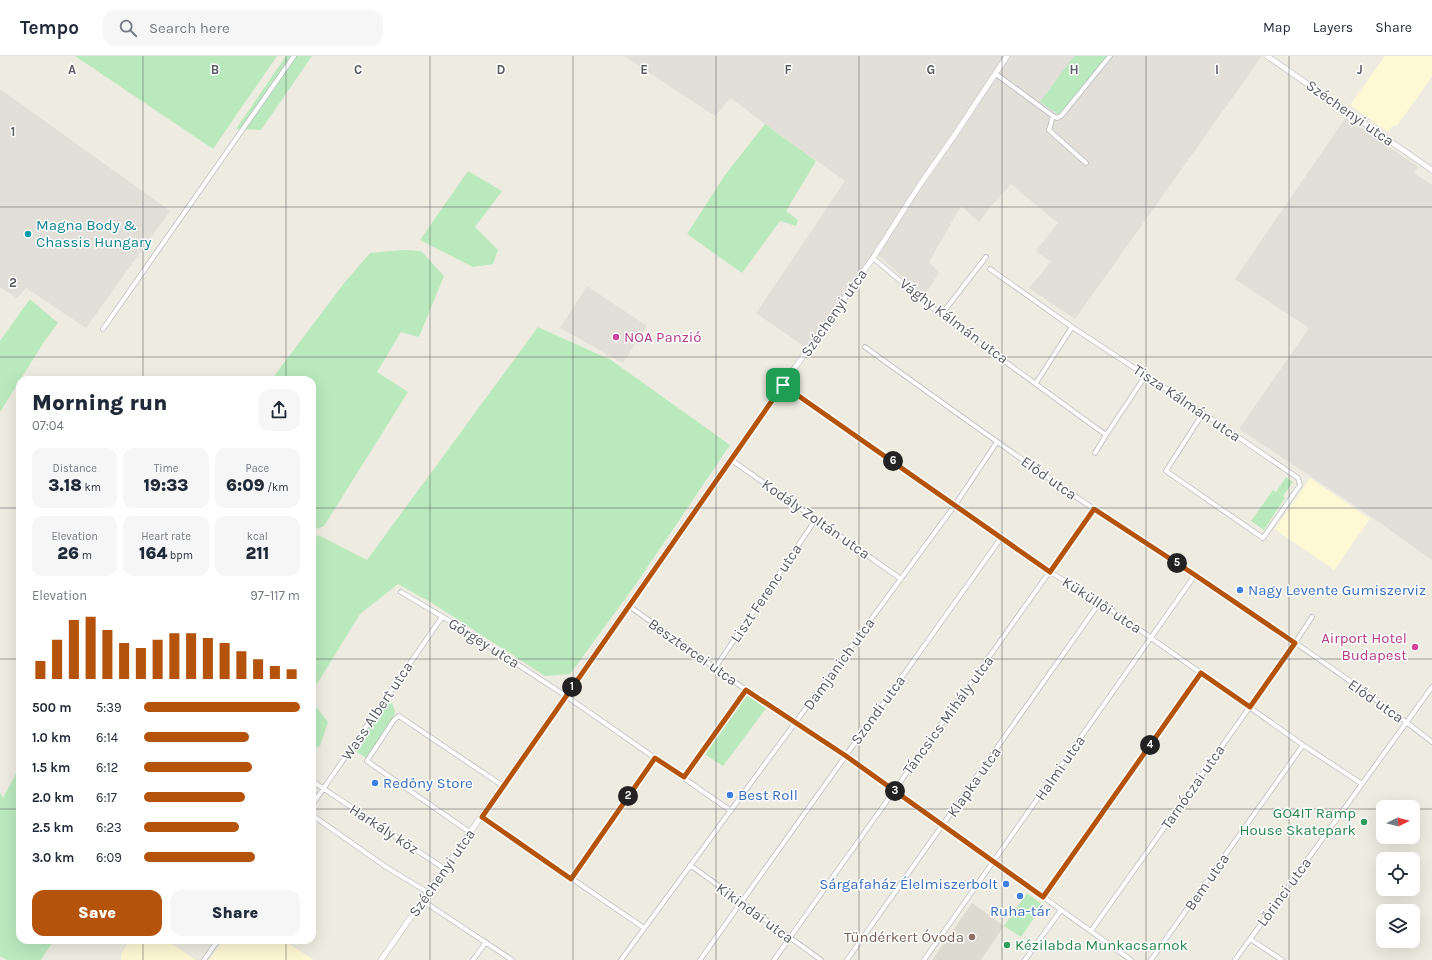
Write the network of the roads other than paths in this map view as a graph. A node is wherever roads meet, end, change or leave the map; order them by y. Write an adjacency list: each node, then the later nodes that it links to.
1 (294, 56): 14 (street)
2 (1007, 56): 5 (street, Széchenyi utca)
3 (1110, 56): 6 (street)
4 (1268, 56): 8 (street, Széchenyi utca)
5 (996, 74): 6 (street); 10 (street, Széchenyi utca)
6 (1053, 116): 7 (street)
7 (1086, 163)
8 (1432, 170)
9 (986, 257): 12 (street)
10 (872, 258): 12 (street, Vághy Kálmán utca); 18 (street, Széchenyi utca)
11 (990, 269): 13 (street, Tisza Kálmán utca)
12 (941, 315): 17 (street, Vághy Kálmán utca)
13 (1072, 327): 16 (street, Tisza Kálmán utca); 17 (street)
14 (103, 329)
15 (865, 347): 21 (street, Előd utca)
16 (1146, 375): 19 (street, Tisza Kálmán utca); 20 (street)
17 (1036, 383): 20 (street, Vághy Kálmán utca)
18 (783, 385): 23 (street, Széchenyi utca); 24 (street, Küküllői utca)
19 (1203, 413): 19 (street, Tisza Kálmán utca)
20 (1106, 435): 22 (street)
21 (997, 442): 24 (street, Damjanich utca); 25 (street, Előd utca)
22 (1095, 453)
23 (730, 460): 26 (street, Kodály Zoltán utca); 33 (street, Széchenyi utca)
24 (955, 505): 27 (street, Küküllői utca); 30 (street, Damjanich utca)
25 (1094, 509): 28 (street, Táncsics Mihály utca); 29 (street, Előd utca)
26 (816, 519): 30 (street, Kodály Zoltán utca); 38 (street, Liszt Ferenc utca)
27 (1001, 538): 28 (street, Küküllői utca); 48 (street, Szondi utca)
28 (1050, 572): 32 (street, Küküllői utca); 55 (street, Táncsics Mihály utca)
29 (1195, 575): 36 (street, Halmi utca); 37 (street, Előd utca)
30 (901, 579): 45 (street, Damjanich utca)
31 (402, 592): 34 (street, Görgey utca)
32 (1100, 602): 36 (street, Küküllői utca); 60 (street, Klapka utca)
33 (628, 606): 38 (street, Besztercei utca); 42 (street, Széchenyi utca)
34 (442, 617): 42 (street, Görgey utca); 54 (street, Wass Albert utca)
35 (1312, 617): 37 (street, Tarnóczai utca)
36 (1151, 638): 39 (street, Küküllői utca); 62 (street, Halmi utca)
37 (1295, 643): 43 (street, Tarnóczai utca); 44 (street, Előd utca)
38 (715, 668): 41 (street, Besztercei utca)
39 (1201, 673): 43 (street, Küküllői utca); 67 (street)
40 (1432, 687): 44 (street, Lőrinci utca)
41 (746, 690): 45 (street, Besztercei utca); 50 (street)
42 (566, 696): 49 (street, Görgey utca); 53 (street, Széchenyi utca)
43 (1250, 707): 47 (street, Küküllői utca); 72 (street, Tarnóczai utca)
44 (1406, 722): 46 (street, Előd utca); 52 (street, Lőrinci utca)
45 (796, 723): 48 (street, Besztercei utca); 57 (street, Damjanich utca)
46 (1432, 742)
47 (1303, 745): 52 (street, Küküllői utca); 89 (street, Bem utca)
48 (846, 756): 55 (street, Besztercei utca); 69 (street, Szondi utca)
49 (655, 758): 50 (street, Görgey utca); 65 (street)
50 (684, 777): 57 (street, Görgey utca)
51 (316, 784): 54 (street, Harkály köz)
52 (1362, 784): 74 (street, Lőrinci utca)
53 (503, 786): 58 (street, Széchenyi utca); 61 (street)
54 (324, 789): 56 (street, Wass Albert utca); 64 (street, Harkály köz)
55 (893, 790): 60 (street, Besztercei utca); 73 (street, Táncsics Mihály utca)
56 (316, 800)
57 (731, 810): 63 (street, Damjanich utca)
58 (482, 817): 61 (street, Széchenyi utca); 65 (street)
59 (316, 818): 66 (street)
60 (943, 825): 62 (street, Besztercei utca); 86 (street, Klapka utca)
61 (471, 833): 64 (street, Széchenyi utca)
62 (993, 862): 67 (street, Besztercei utca); 87 (street, Halmi utca)
63 (690, 865): 69 (street, Kikindai utca); 71 (street, Damjanich utca)
64 (445, 869): 66 (street, Széchenyi utca)
65 (571, 879): 71 (street)
66 (429, 892): 68 (street, Széchenyi utca)
67 (1043, 897): 70 (street, Besztercei utca)
68 (423, 901): 75 (street); 79 (street, Széchenyi utca)
69 (741, 903): 73 (street, Kikindai utca); 83 (street, Szondi utca)
70 (1061, 910): 72 (street); 77 (street)
71 (644, 928): 82 (street, Damjanich utca)
72 (1091, 931): 88 (street)
73 (790, 937): 84 (street, Táncsics Mihály utca); 85 (street, Kikindai utca)
74 (1250, 939): 90 (street, Lőrinci utca); 91 (street)
75 (486, 942): 80 (street); 81 (street)
76 (215, 944): 78 (street)
77 (1026, 959)
78 (204, 960)
79 (381, 960)
80 (473, 960)
81 (512, 960)
82 (621, 960)
83 (700, 960)
84 (774, 960)
85 (821, 960)
86 (847, 960)
87 (924, 960)
88 (1131, 960)
89 (1151, 960)
90 (1235, 960)
91 (1282, 960)

